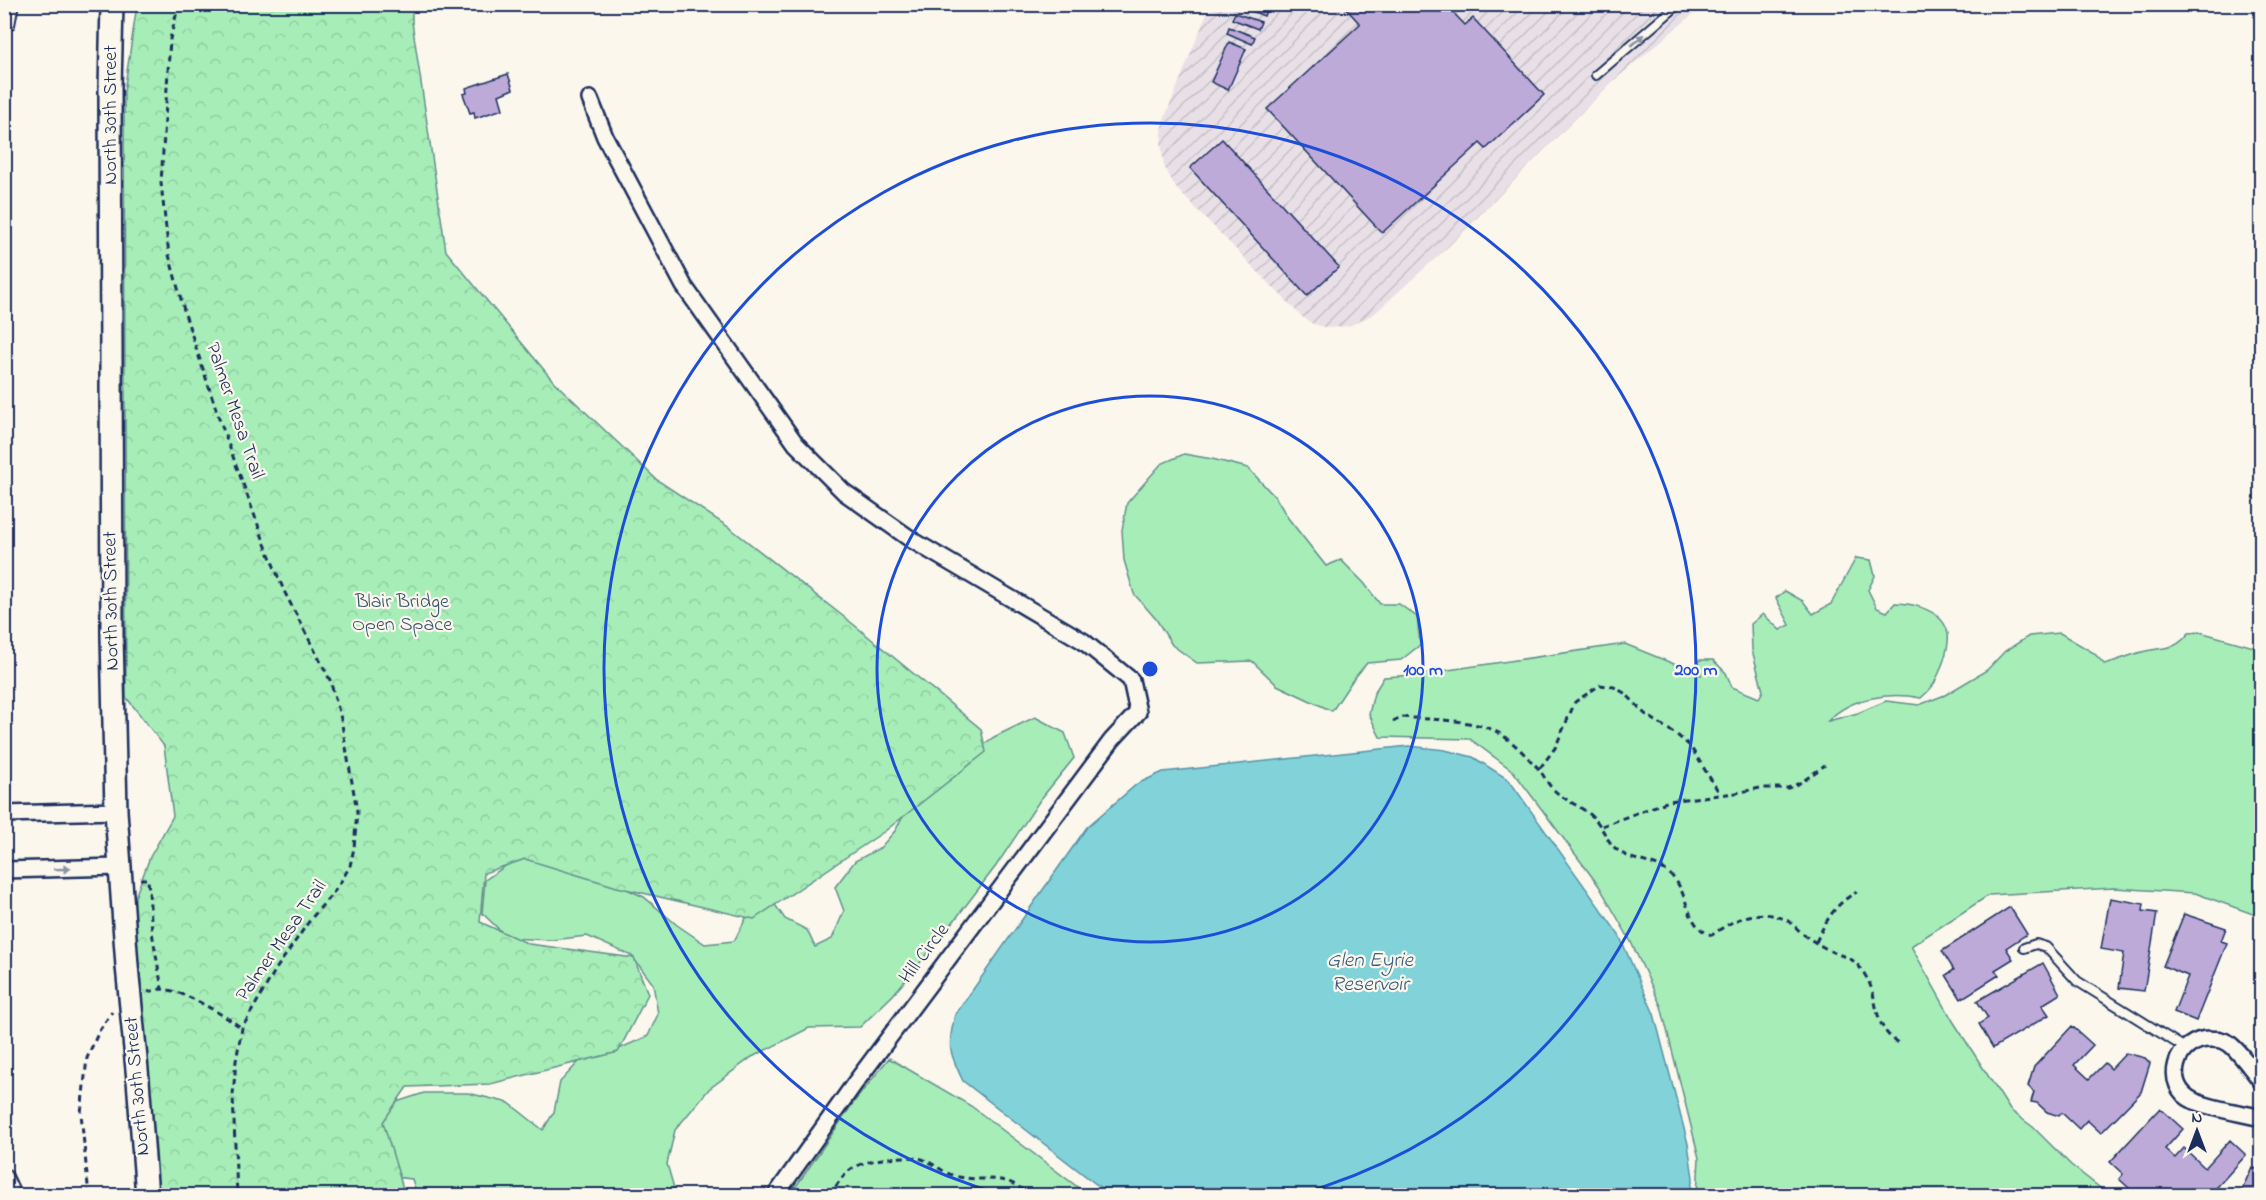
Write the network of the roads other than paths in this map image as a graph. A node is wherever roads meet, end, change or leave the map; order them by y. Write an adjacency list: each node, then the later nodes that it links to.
1 (14, 4): 4 (lane)
2 (112, 4): 7 (main road, North 30th Street)
3 (1679, 4): 5 (lane, one-way to 3)
4 (4, 29)
5 (1596, 75)
6 (590, 99): 18 (street, Hill Circle)
7 (116, 811): 8 (street); 10 (main road, North 30th Street)
8 (4, 814)
9 (4, 870): 10 (street, one-way to 10)
10 (120, 873): 17 (main road, North 30th Street, bridge)
11 (2024, 948): 12 (lane)
12 (2185, 1048): 13 (street); 14 (street)
13 (2262, 1082)
14 (2262, 1119)
15 (4, 1177): 16 (street)
16 (13, 1196)
17 (147, 1196)
18 (775, 1196)

